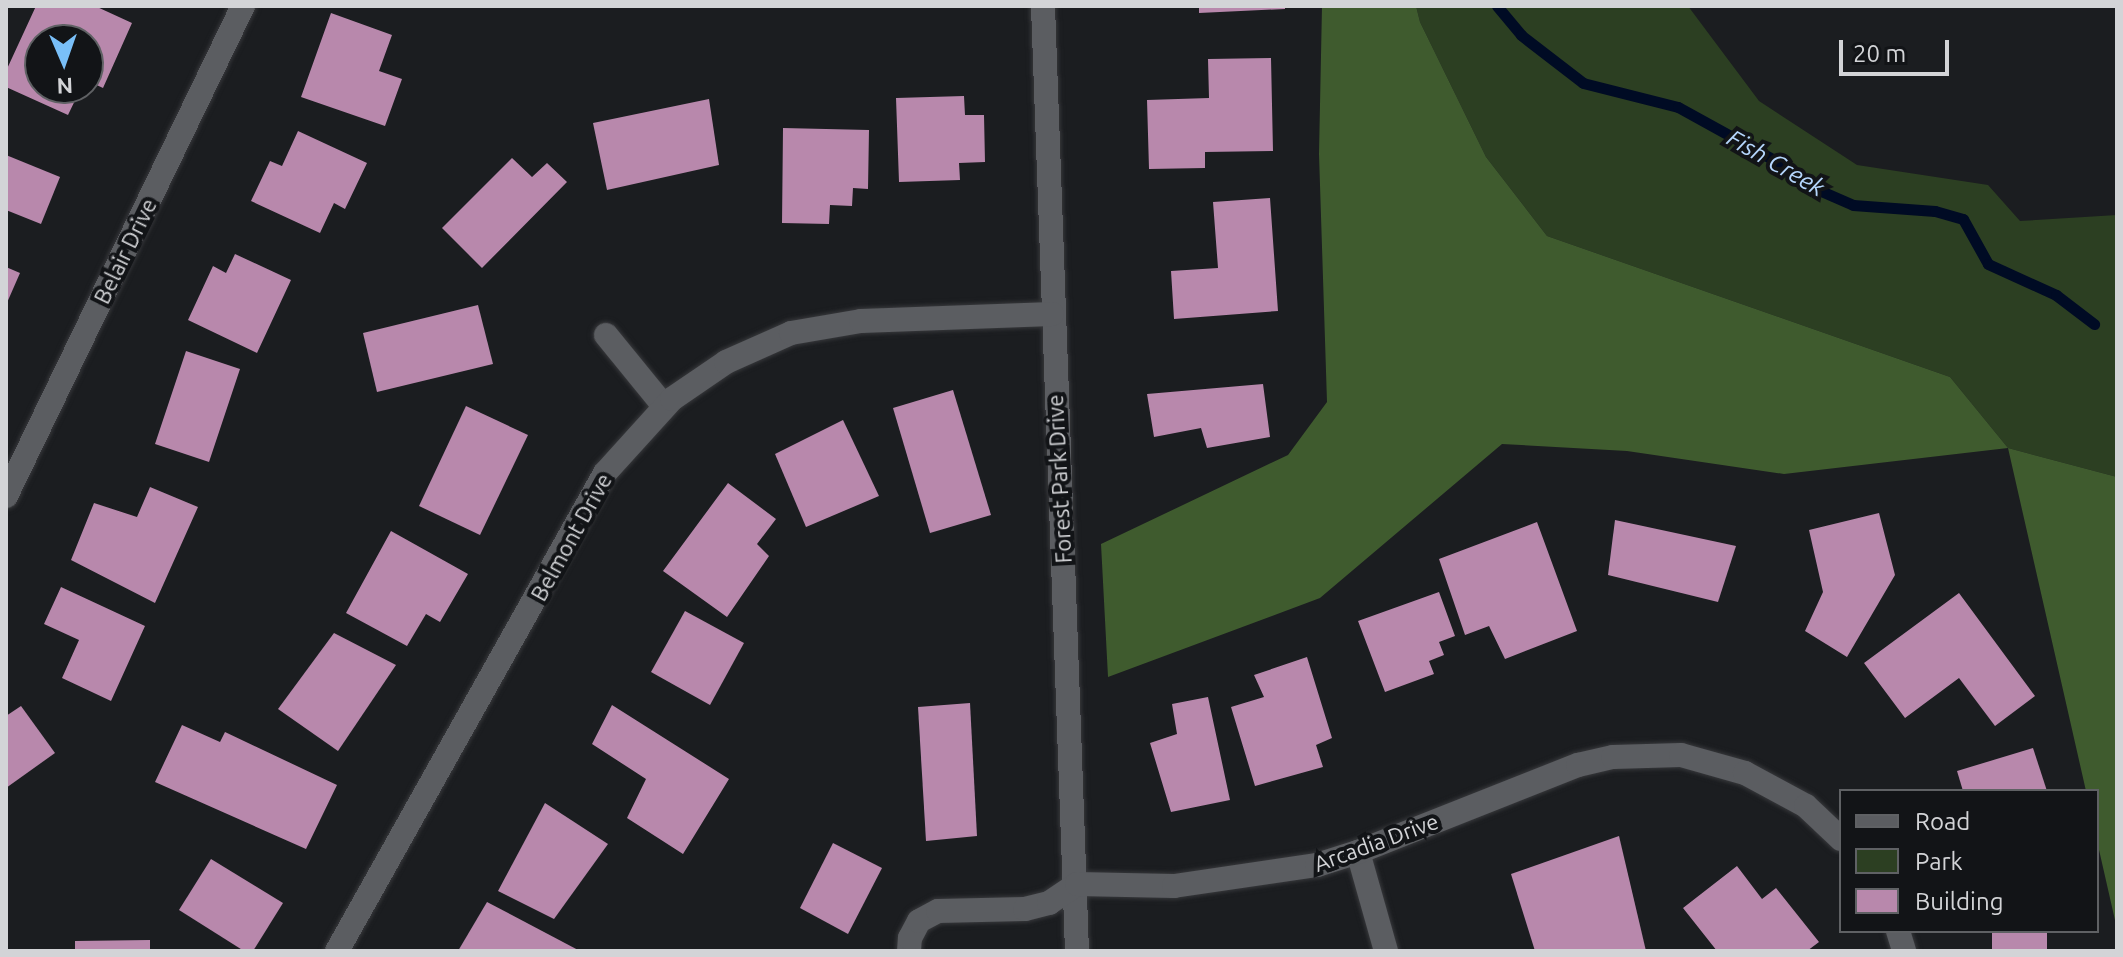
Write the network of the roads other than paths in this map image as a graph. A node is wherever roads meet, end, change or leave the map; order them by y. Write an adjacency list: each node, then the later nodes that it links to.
1 (243, 6): 6 (street, Belair Drive)
2 (1043, 6): 3 (street, Forest Park Drive)
3 (1052, 314): 5 (street, Belmont Drive); 9 (street, Forest Park Drive)
4 (606, 335): 5 (street)
5 (664, 406): 10 (street, Belmont Drive)
6 (6, 496)
7 (1839, 837): 8 (street, Arcadia Drive)
8 (1358, 852): 9 (street, Arcadia Drive); 13 (street)
9 (1077, 884): 11 (street); 12 (street, Forest Park Drive)
10 (337, 951)
11 (909, 951)
12 (1077, 951)
13 (1386, 951)

